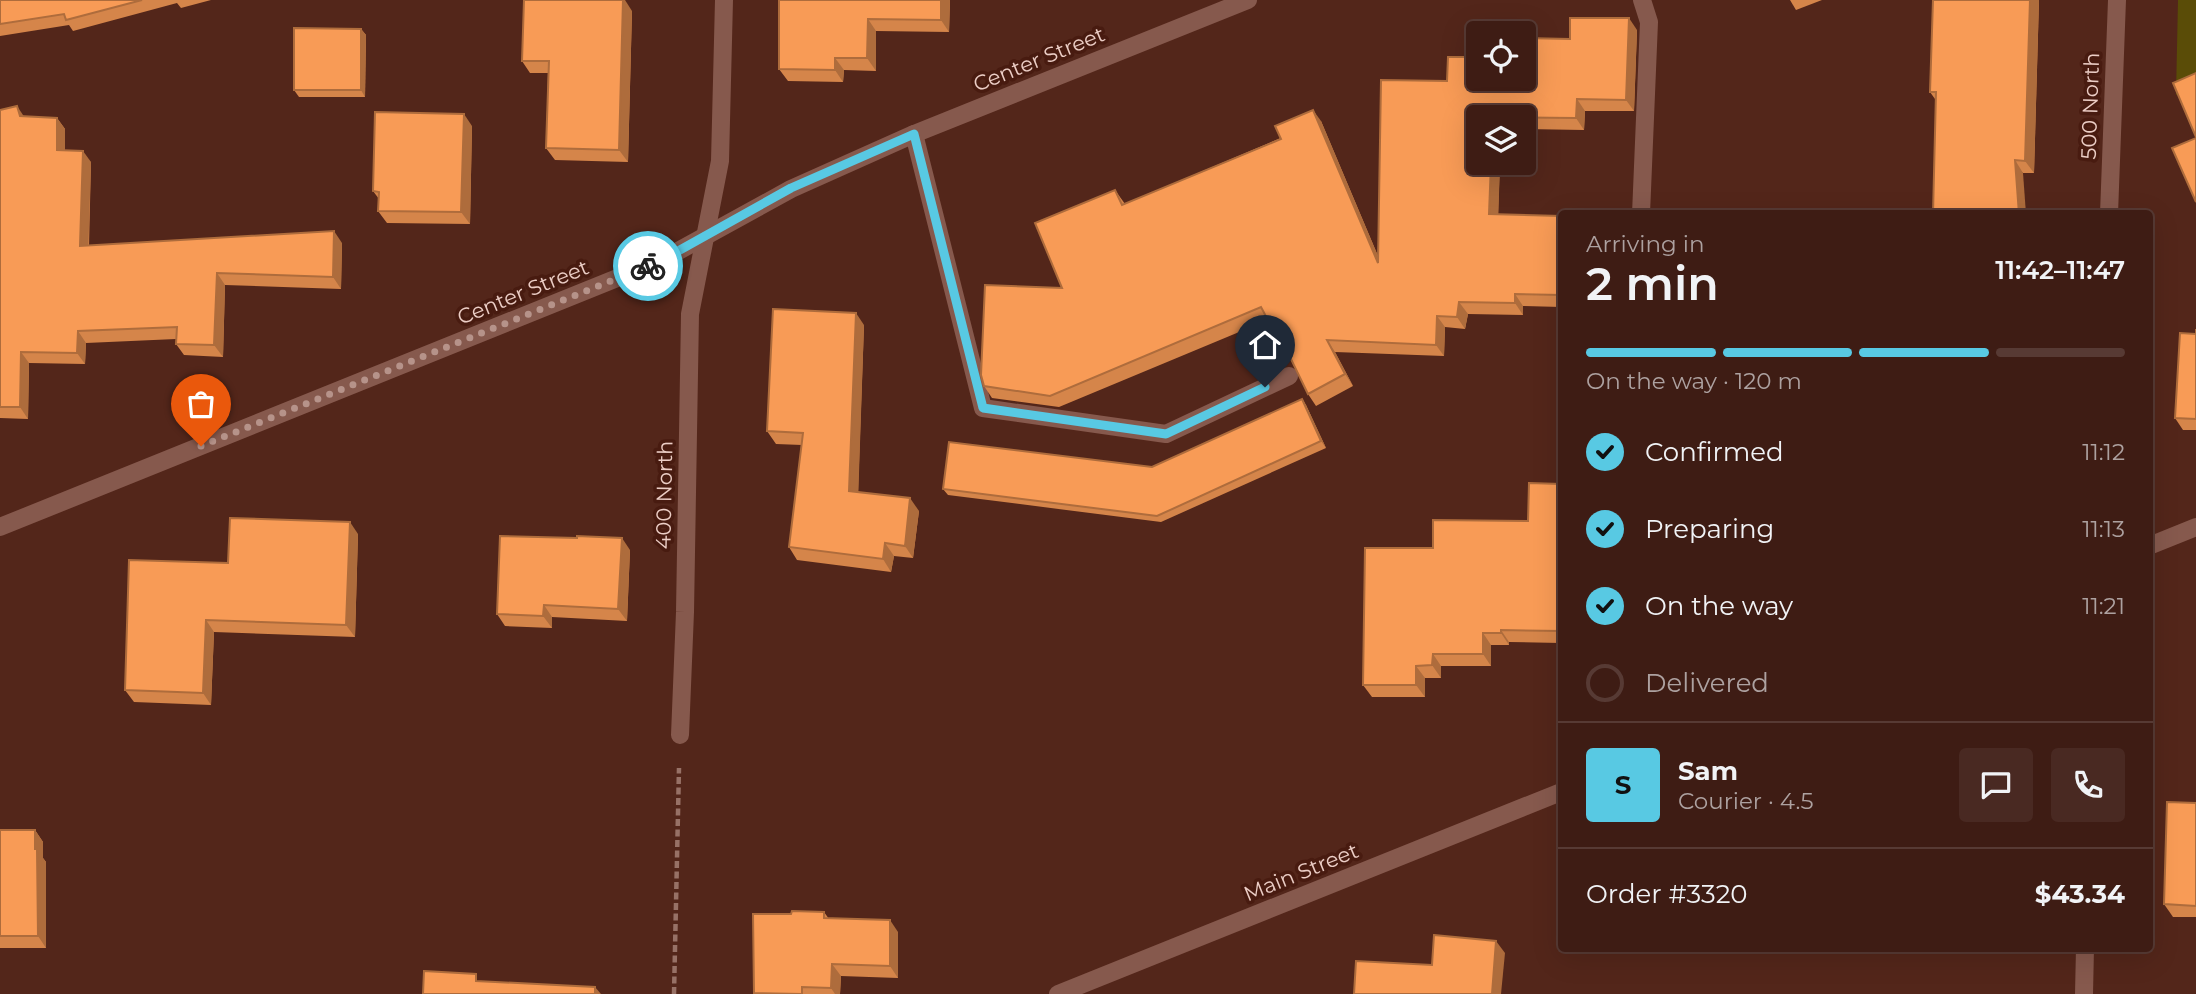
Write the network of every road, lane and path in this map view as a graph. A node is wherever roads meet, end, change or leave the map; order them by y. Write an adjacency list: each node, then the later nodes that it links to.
1 (724, 0): 8 (street, 400 North)
2 (1248, 0): 5 (street, Center Street)
3 (1642, 0): 6 (street)
4 (2117, 0): 7 (street, 500 North)
5 (914, 134): 8 (street, Center Street); 9 (street)
6 (1641, 210)
7 (2109, 210)
8 (707, 234): 10 (street, Center Street); 13 (street, 400 North)
9 (1289, 376)
10 (0, 527)
11 (2196, 527): 12 (street)
12 (2153, 544)
13 (680, 735): 16 (path)
14 (1558, 793): 17 (street, Main Street)
15 (2085, 952): 18 (street)
16 (674, 994)
17 (1058, 994)
18 (2084, 994)

